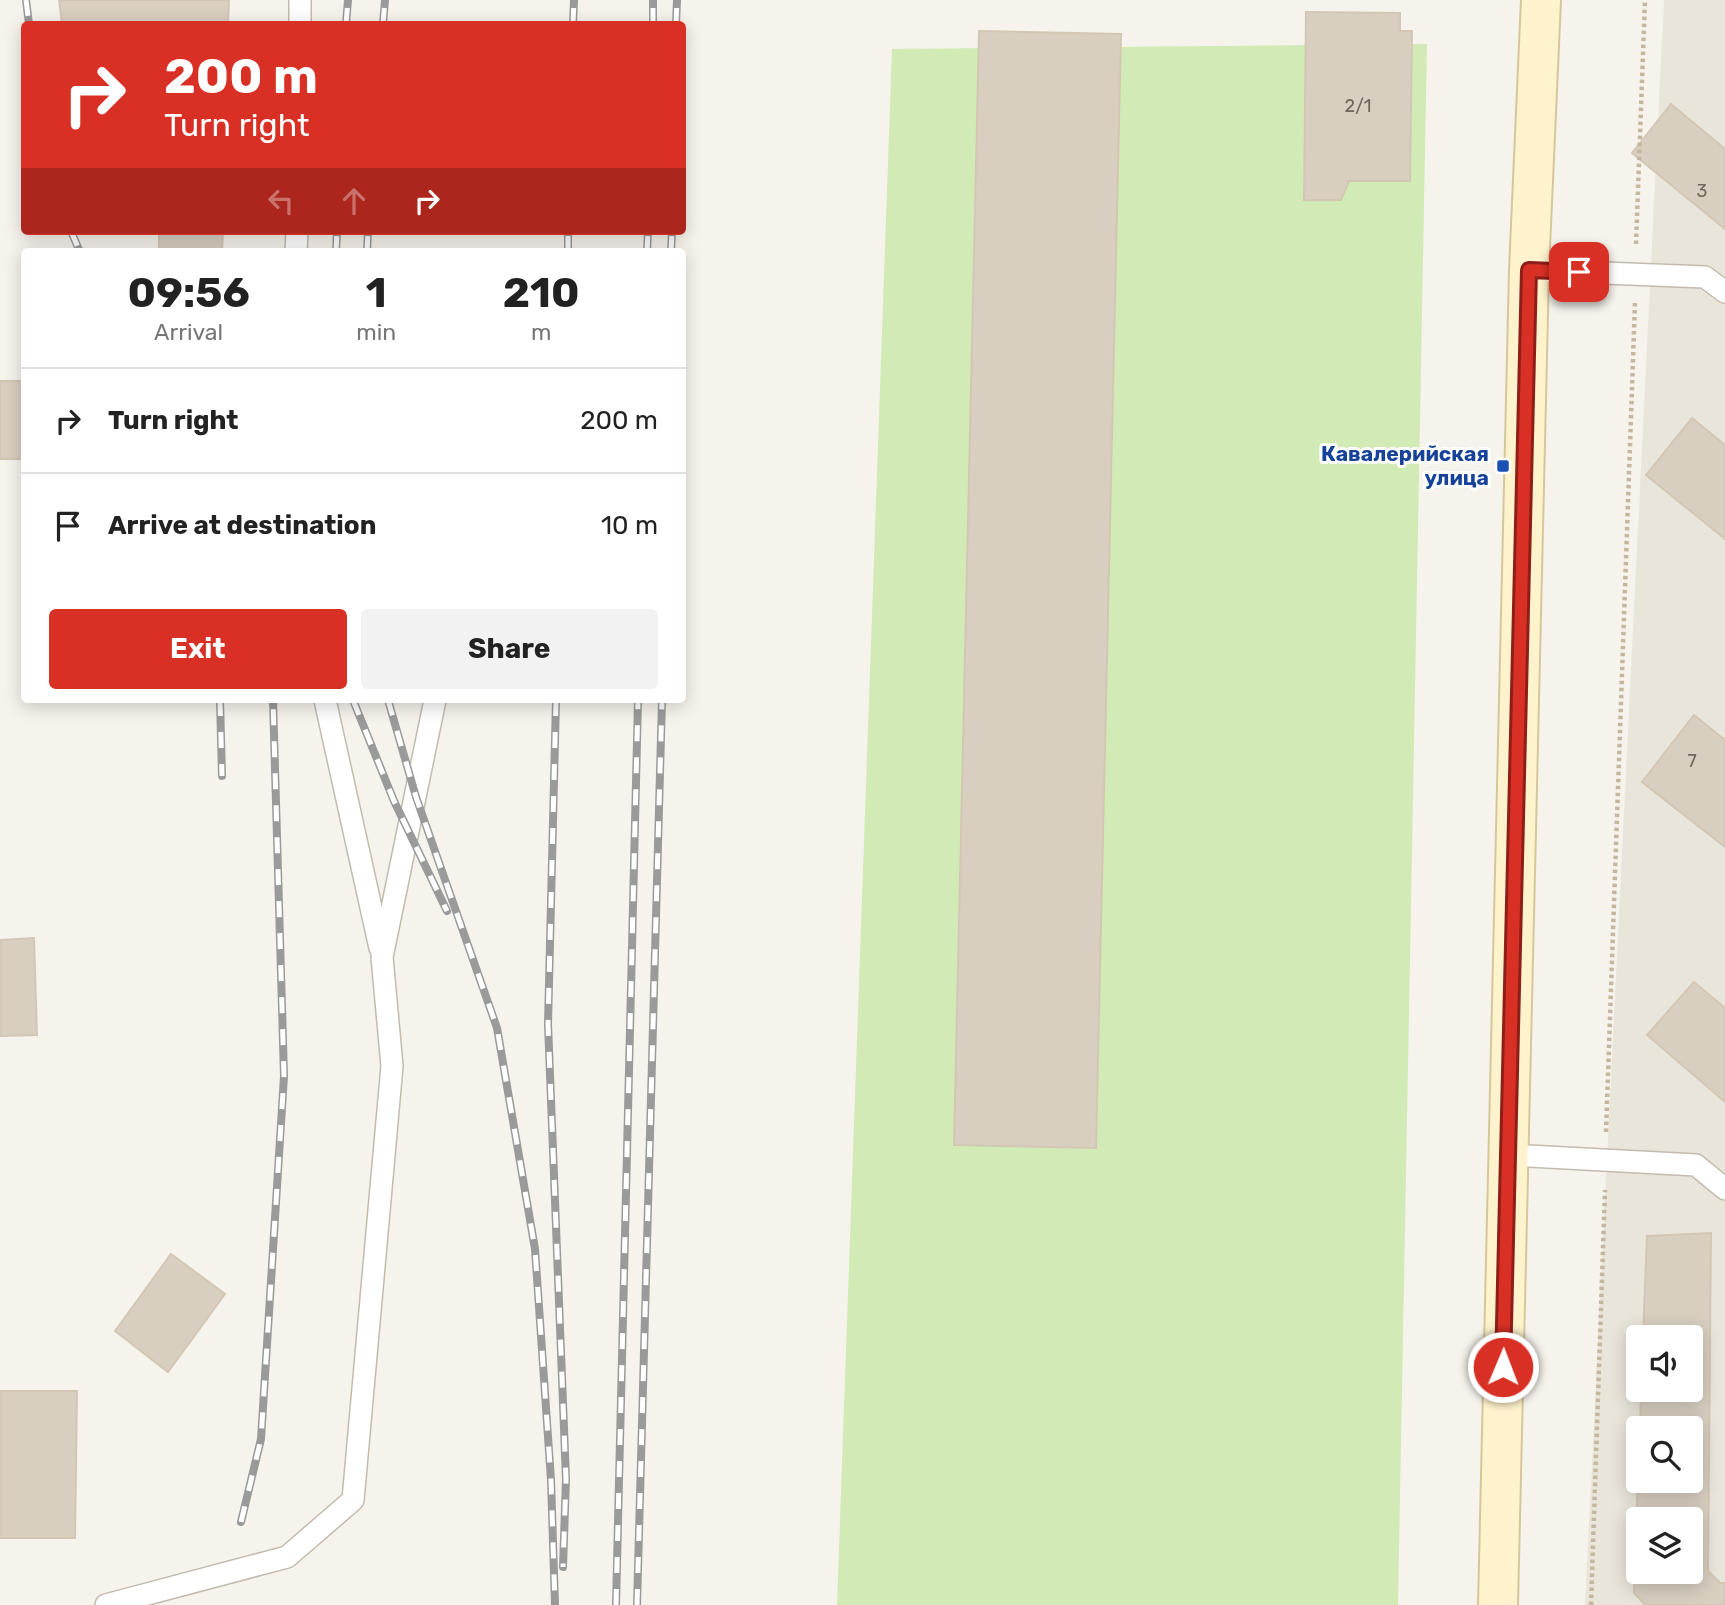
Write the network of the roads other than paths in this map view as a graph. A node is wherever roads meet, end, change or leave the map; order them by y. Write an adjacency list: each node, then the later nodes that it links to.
1 (300, 0): 3 (lane)
2 (1541, 0): 4 (main road)
3 (300, 21)
4 (1529, 270): 5 (lane); 9 (main road)
5 (1725, 292)
6 (326, 703): 8 (lane)
7 (434, 703): 8 (lane)
8 (382, 957): 11 (lane)
9 (1508, 1155): 10 (lane); 12 (main road)
10 (1725, 1189)
11 (106, 1605)
12 (1498, 1605)

